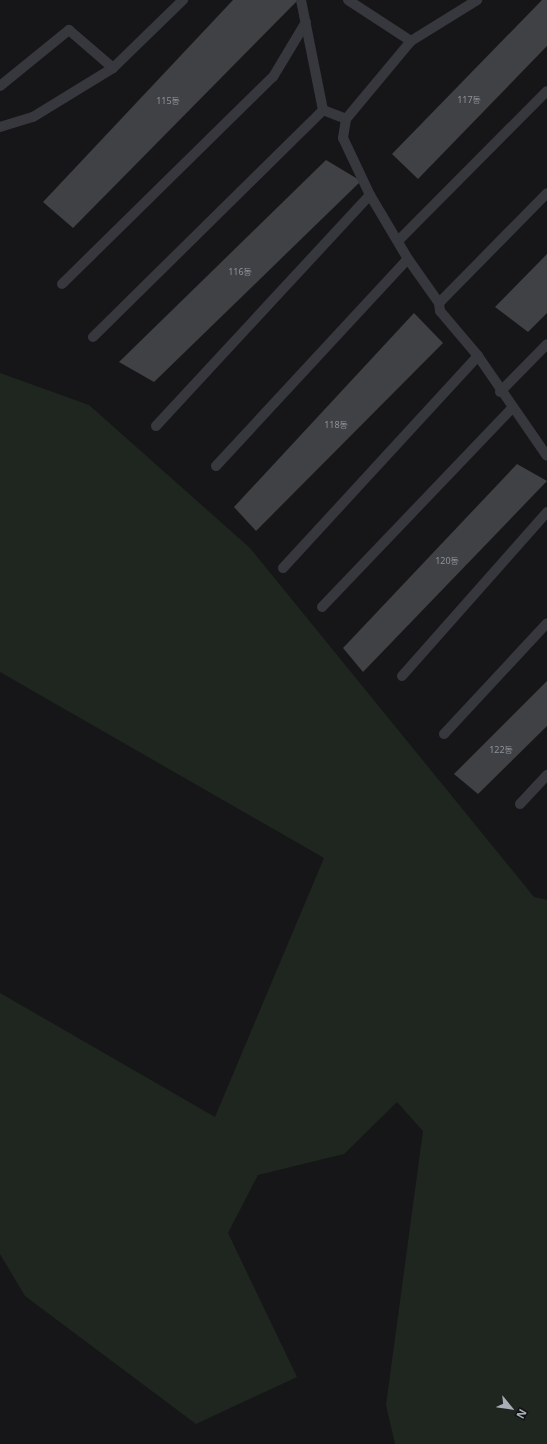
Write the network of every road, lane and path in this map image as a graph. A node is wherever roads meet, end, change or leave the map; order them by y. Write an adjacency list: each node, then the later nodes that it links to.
1 (183, 0): 7 (lane)
2 (301, 0): 5 (lane)
3 (348, 0): 6 (lane)
4 (477, 0): 6 (lane)
5 (306, 22): 10 (lane); 17 (lane)
6 (411, 41): 11 (lane)
7 (113, 68): 8 (lane); 12 (lane)
8 (0, 86)
9 (547, 91): 15 (lane)
10 (323, 110): 11 (lane); 19 (lane)
11 (346, 119): 14 (lane)
12 (0, 127)
13 (547, 193): 18 (lane)
14 (370, 194): 15 (lane); 24 (lane)
15 (398, 241): 16 (lane)
16 (408, 259): 18 (lane); 26 (lane)
17 (62, 284)
18 (439, 303): 21 (lane)
19 (93, 337)
20 (547, 344): 22 (lane)
21 (478, 356): 22 (lane); 28 (lane)
22 (500, 392): 23 (lane)
23 (512, 408): 25 (lane); 29 (lane)
24 (156, 426)
25 (545, 452)
26 (216, 466)
27 (547, 512): 31 (lane)
28 (283, 568)
29 (322, 607)
30 (547, 623): 32 (lane)
31 (402, 676)
32 (444, 734)
33 (547, 776): 34 (lane)
34 (520, 804)

